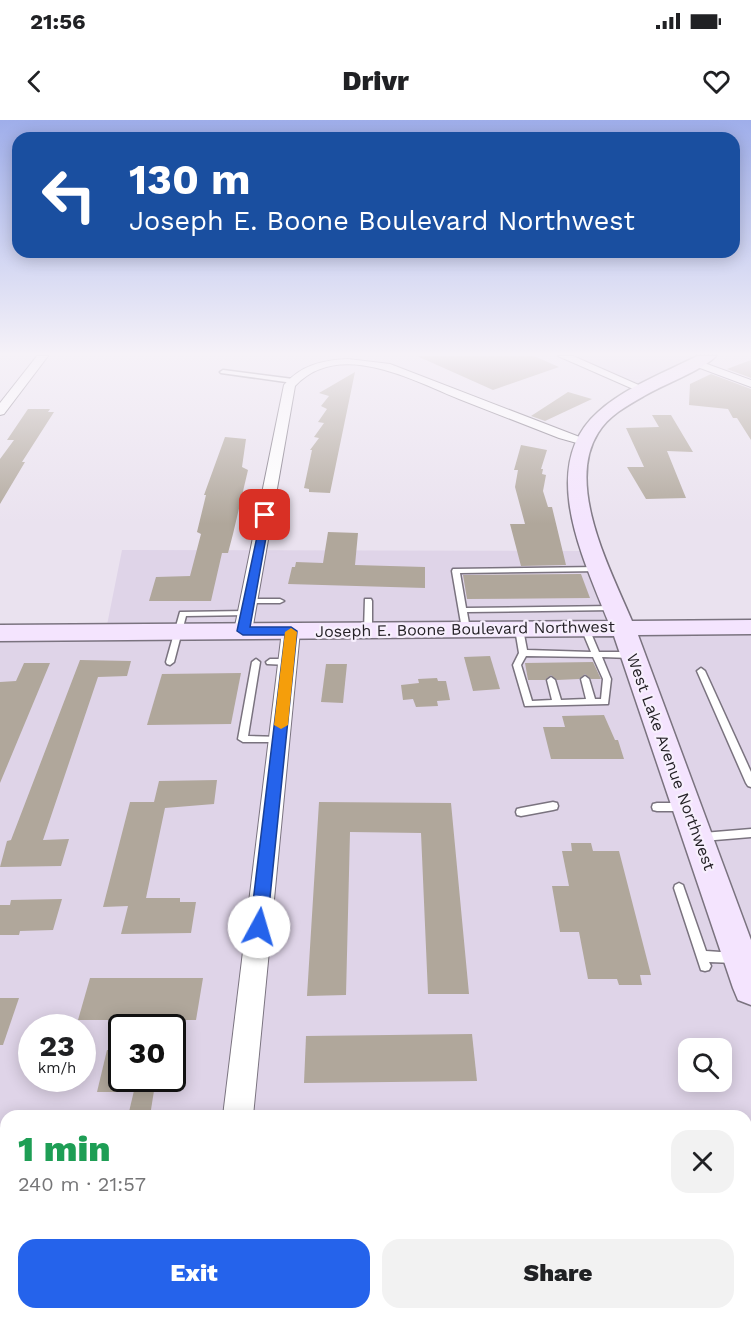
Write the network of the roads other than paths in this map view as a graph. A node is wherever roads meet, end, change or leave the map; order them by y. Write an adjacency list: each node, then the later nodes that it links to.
1 (287, 412): 8 (street)
2 (503, 412): 4 (street)
3 (609, 412): 4 (street, West Lake Avenue Northwest)
4 (584, 441): 5 (street, West Lake Avenue Northwest)
5 (600, 569): 9 (street, West Lake Avenue Northwest); 10 (lane)
6 (280, 601): 8 (lane)
7 (368, 601): 15 (lane)
8 (246, 615): 16 (street, Joseph E. Boone Boulevard Northwest); 17 (street, Joseph E. Boone Boulevard Northwest)
9 (619, 618): 11 (lane); 12 (street, Joseph E. Boone Boulevard Northwest); 13 (street, Joseph E. Boone Boulevard Northwest); 21 (street, West Lake Avenue Northwest)
10 (464, 619): 11 (lane); 14 (street, Joseph E. Boone Boulevard Northwest); 15 (street, Joseph E. Boone Boulevard Northwest)
11 (558, 619): 13 (street, Joseph E. Boone Boulevard Northwest); 14 (street, Joseph E. Boone Boulevard Northwest)
12 (751, 627)
13 (585, 628): 20 (lane)
14 (519, 629): 19 (lane)
15 (368, 630): 16 (street, Joseph E. Boone Boulevard Northwest)
16 (291, 631): 29 (street)
17 (177, 632): 18 (street, Joseph E. Boone Boulevard Northwest); 22 (lane)
18 (0, 633)
19 (523, 653): 20 (lane); 27 (lane)
20 (597, 655): 21 (lane); 28 (lane)
21 (633, 656): 33 (street, West Lake Avenue Northwest)
22 (170, 662)
23 (256, 662): 29 (lane)
24 (701, 671): 30 (lane)
25 (551, 680): 27 (lane)
26 (585, 680): 28 (lane)
27 (556, 702): 28 (lane)
28 (591, 702)
29 (279, 739): 40 (street)
30 (751, 783)
31 (553, 806): 34 (lane)
32 (657, 807): 33 (lane)
33 (687, 807): 36 (street, West Lake Avenue Northwest)
34 (521, 812)
35 (751, 833): 36 (lane)
36 (698, 837): 38 (street, West Lake Avenue Northwest)
37 (679, 888): 38 (lane)
38 (741, 959): 39 (street, West Lake Avenue Northwest)
39 (751, 988)
40 (239, 1110)

